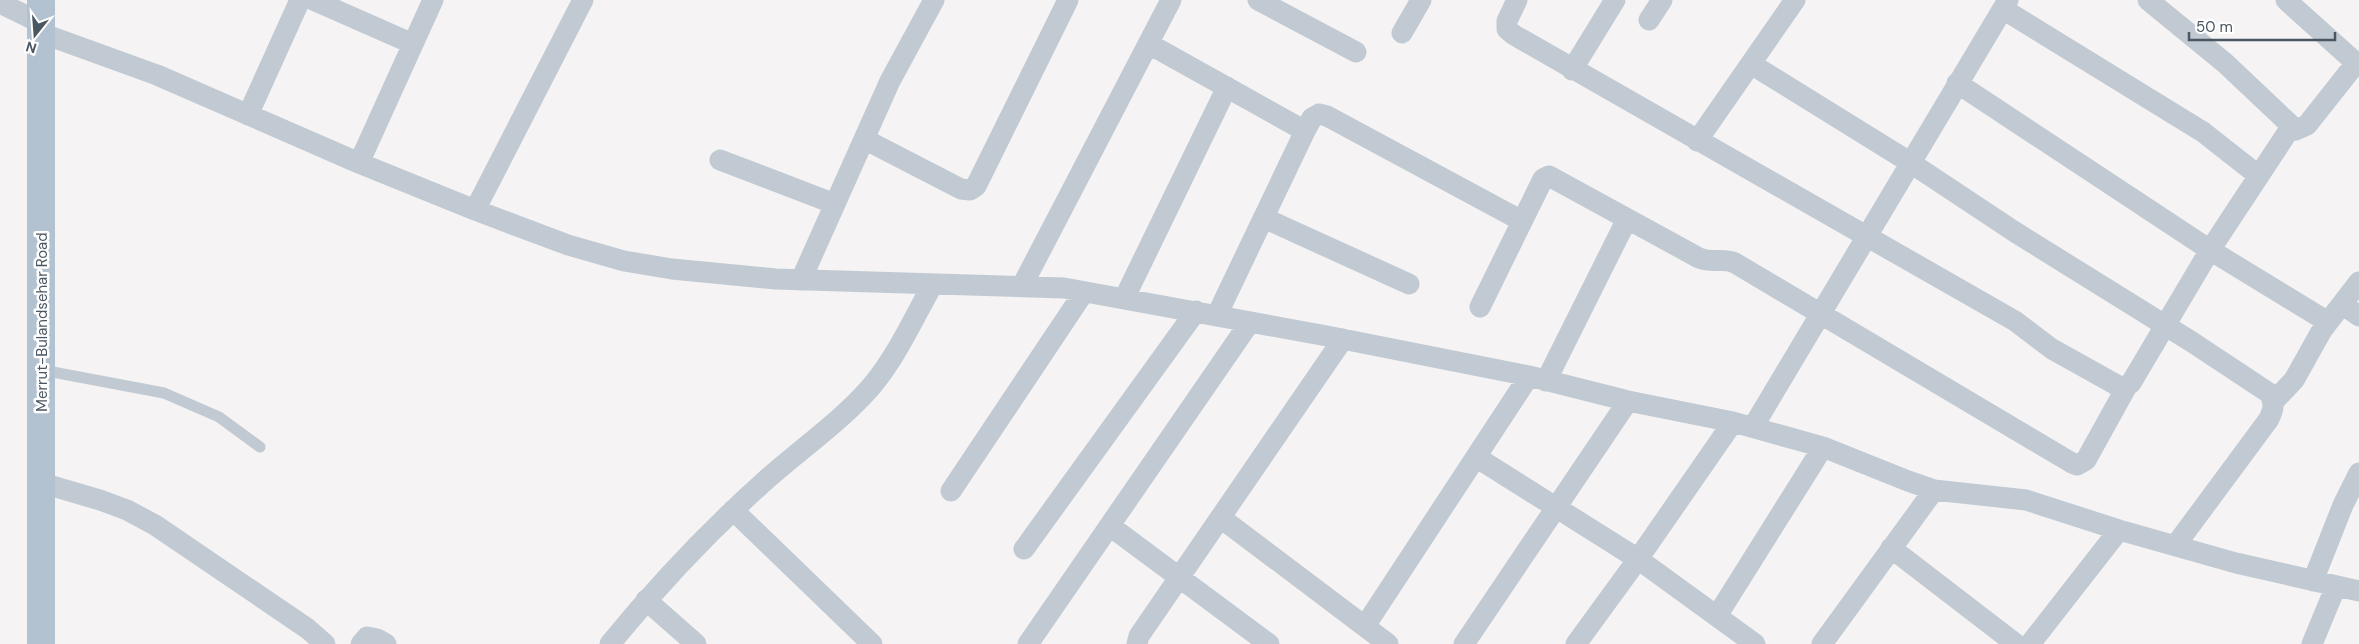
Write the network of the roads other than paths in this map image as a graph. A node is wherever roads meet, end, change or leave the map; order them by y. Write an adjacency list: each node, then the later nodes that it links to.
1 (300, 0): 29 (street)
2 (313, 0): 21 (street)
3 (433, 0): 21 (street)
4 (583, 0): 39 (street)
5 (934, 0): 32 (street)
6 (1068, 0): 32 (street)
7 (1171, 0): 22 (street)
8 (1258, 0): 23 (street)
9 (1422, 0): 20 (street)
10 (1517, 0): 26 (street)
11 (1615, 0): 26 (street)
12 (1662, 0): 19 (street)
13 (1795, 0): 24 (street)
14 (2148, 0): 30 (street)
15 (2286, 0): 25 (street)
16 (0, 2): 18 (street)
17 (2006, 4): 27 (street); 37 (street)
18 (41, 19): 29 (street); 62 (main road, Merrut-Bulandsehar Road)
19 (1649, 20)
20 (1402, 33)
21 (413, 44): 36 (street)
22 (1149, 44): 28 (street); 49 (street)
23 (1356, 52)
24 (1751, 64): 33 (street); 35 (street)
25 (2357, 64): 30 (street)
26 (1572, 70): 33 (street)
27 (1957, 83): 35 (street); 44 (street)
28 (1227, 87): 31 (street); 51 (street)
29 (248, 115): 36 (street)
30 (2290, 127): 37 (street)
31 (1305, 131): 40 (street); 42 (street)
32 (864, 139): 38 (street)
33 (1697, 141): 43 (street)
34 (720, 160): 38 (street)
35 (1911, 162): 43 (street); 60 (street)
36 (359, 163): 39 (street)
37 (2259, 176): 44 (street)
38 (835, 204): 45 (street)
39 (475, 210): 45 (street)
40 (1264, 218): 48 (street); 56 (street)
41 (1627, 219): 42 (street); 55 (street); 63 (street)
42 (1522, 221): 53 (street)
43 (1866, 238): 55 (street); 64 (street)
44 (2210, 250): 59 (street); 60 (street)
45 (801, 280): 47 (street)
46 (2359, 282): 52 (street)
47 (933, 284): 49 (street); 77 (street)
48 (1409, 284)
49 (1022, 286): 50 (street)
50 (1084, 292): 51 (street); 75 (street)
51 (1124, 299): 54 (street)
52 (2342, 304): 57 (street); 59 (street)
53 (1480, 307)
54 (1196, 311): 56 (street); 83 (street)
55 (1820, 315): 64 (street); 68 (street)
56 (1217, 316): 58 (street)
57 (2359, 316)
58 (1250, 322): 61 (street); 79 (street)
59 (2328, 322): 66 (street)
60 (2164, 324): 64 (street); 66 (street)
61 (1343, 339): 63 (street); 78 (street)
62 (42, 370): 69 (lane); 73 (main road, Merrut-Bulandsehar Road)
63 (1537, 378): 65 (street); 71 (street)
64 (2127, 386)
65 (1628, 401): 67 (street); 76 (street)
66 (2274, 401): 81 (street)
67 (1733, 422): 68 (street); 84 (street)
68 (1753, 427): 70 (street)
69 (260, 447)
70 (1823, 447): 74 (street); 90 (street)
71 (1476, 457): 76 (street); 91 (street)
72 (2359, 473): 86 (street)
73 (42, 483): 92 (main road, Merrut-Bulandsehar Road); 93 (street)
74 (1934, 490): 80 (street); 82 (street)
75 (951, 491)
76 (1557, 506): 84 (street); 103 (street)
77 (732, 510): 89 (street); 98 (street)
78 (1221, 518): 85 (street); 91 (street)
79 (1110, 526): 85 (street); 99 (street)
80 (2119, 530): 81 (street); 108 (street)
81 (2175, 546): 86 (street)
82 (1891, 548): 106 (street); 107 (street)
83 (1024, 549)
84 (1638, 559): 90 (street); 104 (street)
85 (1180, 578): 100 (street); 101 (street)
86 (2313, 581): 87 (street)
87 (2336, 586): 88 (street); 109 (street)
88 (2359, 592)
89 (646, 600): 96 (street); 97 (street)
90 (1717, 616): 105 (street)
91 (1365, 626): 102 (street)
92 (40, 644)
93 (325, 644)
94 (360, 644): 95 (street)
95 (386, 644)
96 (610, 644)
97 (696, 644)
98 (872, 644)
99 (1029, 644)
100 (1137, 644)
101 (1270, 644)
102 (1388, 644)
103 (1464, 644)
104 (1576, 644)
105 (1755, 644)
106 (1822, 644)
107 (2016, 644)
108 (2030, 644)
109 (2312, 644)

